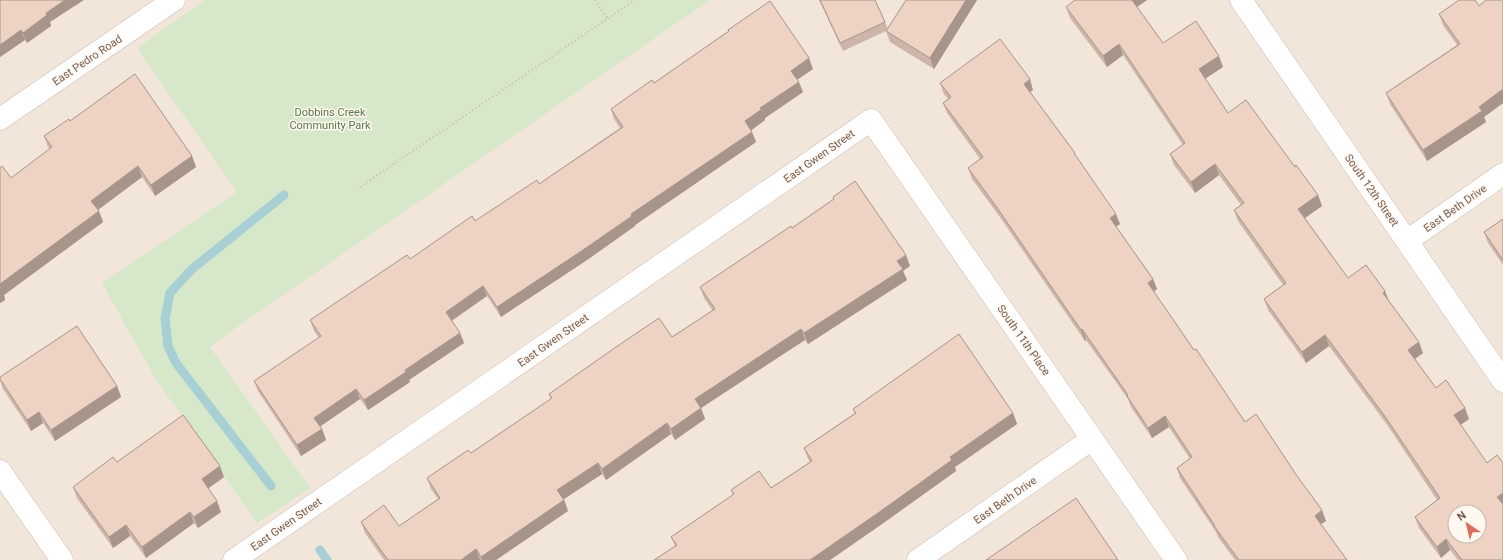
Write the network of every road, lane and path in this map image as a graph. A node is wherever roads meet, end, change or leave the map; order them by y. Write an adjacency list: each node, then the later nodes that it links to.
1 (174, 0): 6 (street, East Pedro Road)
2 (594, 0): 5 (path)
3 (635, 0): 5 (path)
4 (1241, 0): 10 (street, South 12th Street)
5 (608, 19): 9 (path)
6 (0, 119)
7 (871, 120): 12 (street, South 11th Place); 15 (street, East Gwen Street)
8 (1503, 174): 10 (street, East Beth Drive)
9 (360, 187)
10 (1407, 241): 11 (street, South 12th Street)
11 (1503, 381)
12 (1092, 440): 16 (street, East Beth Drive); 17 (street, South 11th Place)
13 (0, 471): 14 (street)
14 (62, 560)
15 (234, 560)
16 (918, 560)
17 (1176, 560)

